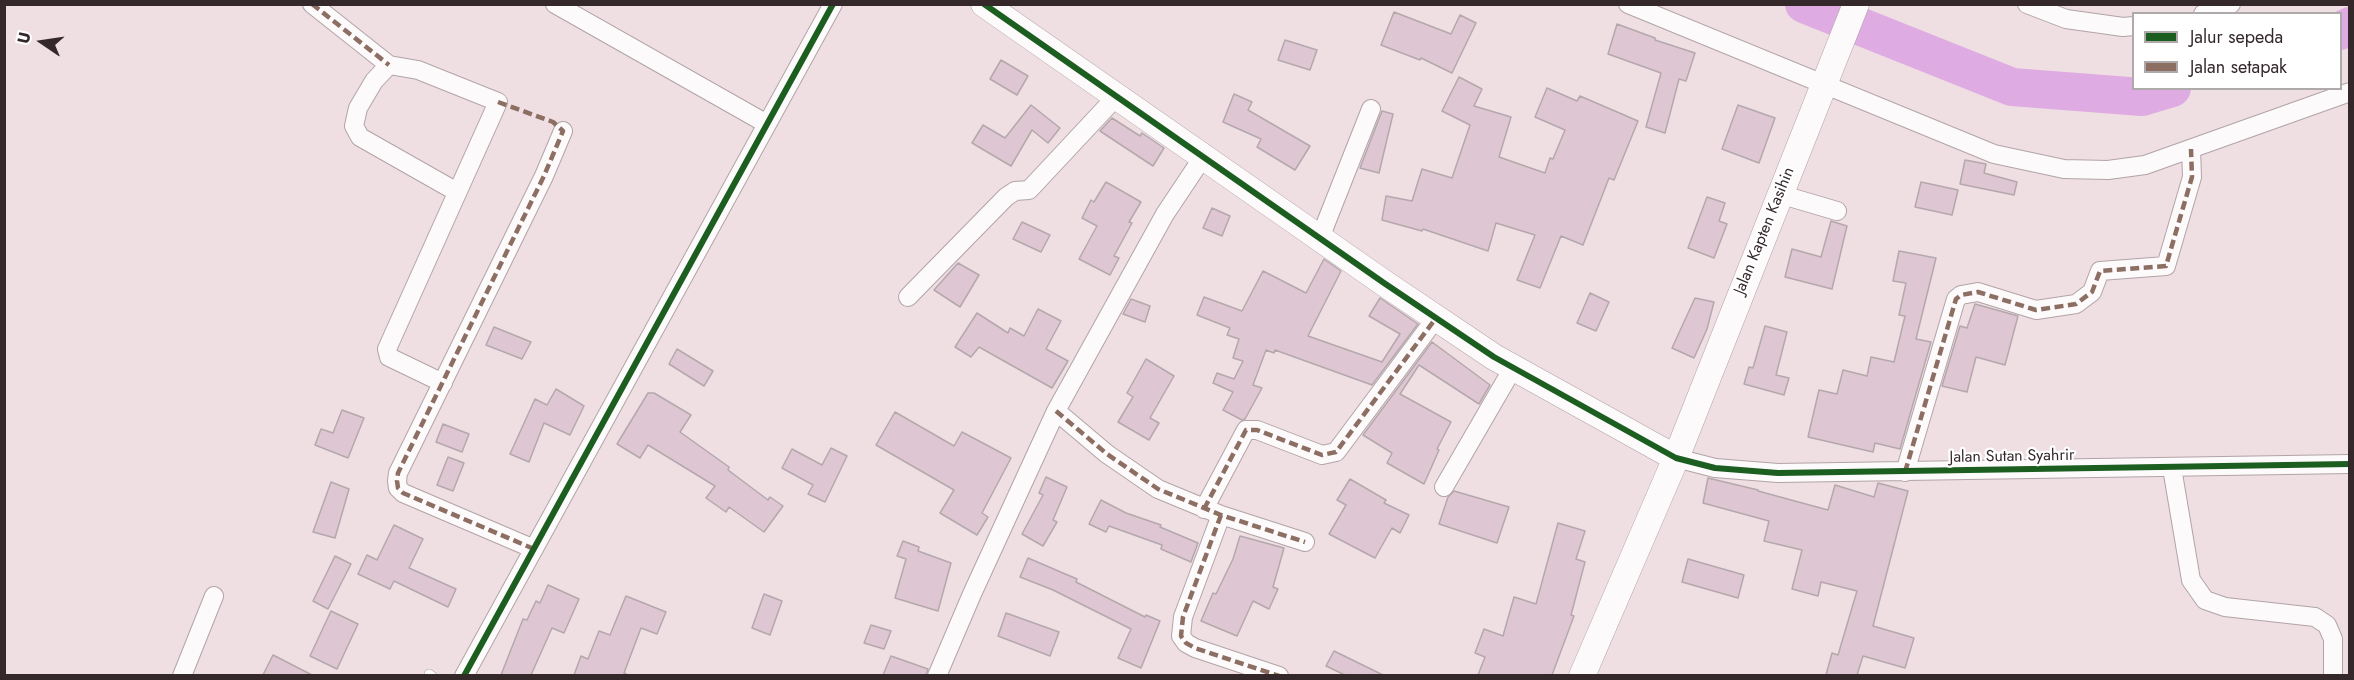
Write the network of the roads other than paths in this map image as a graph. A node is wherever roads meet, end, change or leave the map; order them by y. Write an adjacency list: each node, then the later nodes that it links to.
1 (312, 4): 11 (street)
2 (555, 4): 16 (street)
3 (833, 4): 16 (street)
4 (984, 4): 14 (street)
5 (1628, 4): 12 (street)
6 (1856, 4): 12 (street, Jalan Kapten Kasihin)
7 (2027, 4): 10 (street)
8 (2231, 4): 9 (street)
9 (2209, 12)
10 (2132, 26)
11 (389, 65): 20 (street); 20 (street)
12 (1826, 75): 18 (street); 21 (street, Jalan Kapten Kasihin)
13 (2349, 92): 18 (street)
14 (1116, 97): 19 (street); 24 (street)
15 (1371, 108): 23 (street)
16 (767, 124): 36 (street)
17 (563, 131): 27 (street)
18 (2191, 149): 32 (street)
19 (1203, 158): 23 (street); 28 (street)
20 (458, 192): 27 (street)
21 (1779, 194): 22 (street); 29 (street, Jalan Kapten Kasihin)
22 (1837, 211)
23 (1320, 238): 25 (street)
24 (908, 297)
25 (1436, 318): 26 (street); 34 (street)
26 (1513, 368): 29 (street); 33 (street)
27 (443, 383): 36 (street)
28 (1056, 411): 34 (street); 40 (street)
29 (1676, 458): 32 (street, Jalan Sutan Syahrir); 42 (street, Jalan Kapten Kasihin)
30 (2349, 464): 31 (street, Jalan Sutan Syahrir)
31 (2172, 468): 32 (street, Jalan Sutan Syahrir); 43 (street)
32 (1905, 471)
33 (1444, 487)
34 (1212, 512): 35 (street); 41 (street)
35 (1305, 542)
36 (534, 549): 39 (street)
37 (214, 596): 38 (street)
38 (182, 675)
39 (464, 675)
40 (937, 675)
41 (1279, 675)
42 (1582, 675)
43 (2333, 675)

